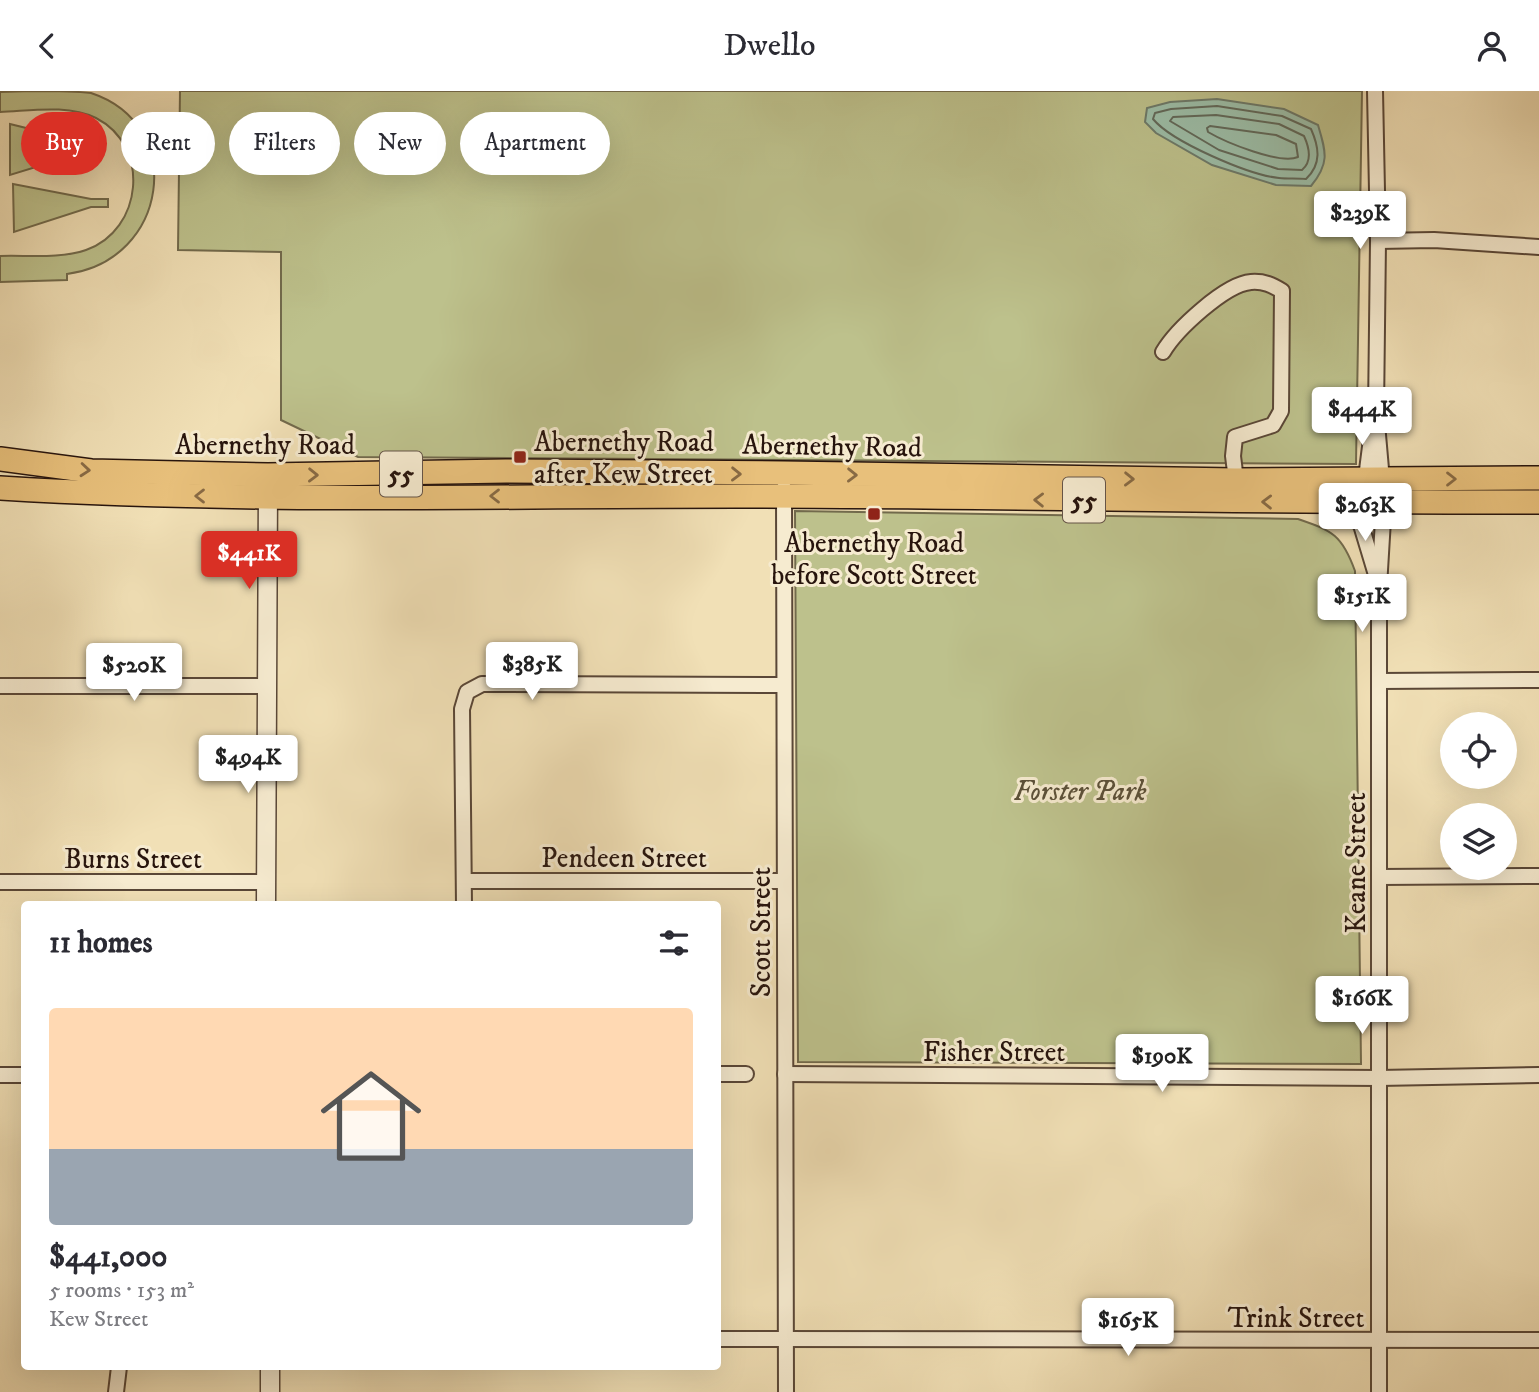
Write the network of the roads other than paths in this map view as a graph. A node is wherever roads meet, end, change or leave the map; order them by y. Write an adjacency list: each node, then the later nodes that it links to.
1 (1375, 91): 2 (street, Keane Street)
2 (1378, 241): 3 (street); 8 (street, Keane Street)
3 (1539, 247)
4 (1163, 352): 9 (street)
5 (0, 459): 10 (main road, Abernethy Road / 55, one-way to 10)
6 (784, 473): 9 (main road, Abernethy Road / 55, one-way to 9); 10 (main road, Abernethy Road / 55, one-way to 6); 12 (street, Scott Street)
7 (1539, 478): 8 (main road, Abernethy Road / 55, one-way to 7)
8 (1373, 479): 9 (main road, Abernethy Road / 55); 15 (street, Keane Street)
9 (1236, 480)
10 (268, 486): 11 (main road, Abernethy Road / 55, one-way to 11); 12 (main road, Abernethy Road / 55, one-way to 10); 21 (street)
11 (0, 488)
12 (784, 496): 14 (main road, Abernethy Road / 55, one-way to 12); 19 (street, Scott Street)
13 (1539, 502): 15 (main road, Abernethy Road / 55)
14 (1340, 503): 15 (main road, Abernethy Road / 55); 16 (street, Keane Street)
15 (1375, 503): 16 (street, Keane Street)
16 (1379, 587): 18 (street, Keane Street)
17 (1539, 680): 18 (street)
18 (1379, 681): 23 (street, Keane Street)
19 (784, 685): 24 (street); 25 (street, Scott Street)
20 (0, 686): 21 (street)
21 (268, 686): 27 (street)
22 (1539, 876): 23 (street)
23 (1379, 877): 36 (street, Keane Street)
24 (464, 881): 25 (street, Pendeen Street); 29 (street)
25 (784, 881): 32 (street, Scott Street)
26 (0, 882): 27 (street, Burns Street)
27 (266, 882): 28 (street)
28 (266, 901)
29 (464, 901)
30 (721, 1073): 31 (street)
31 (746, 1073)
32 (785, 1074): 36 (street, Fisher Street); 38 (street, Scott Street)
33 (0, 1075): 34 (street)
34 (21, 1075)
35 (1539, 1075): 36 (street, Fisher Street)
36 (1379, 1077): 40 (street, Keane Street)
37 (721, 1339): 38 (street, Trink Street)
38 (786, 1339): 40 (street, Trink Street); 45 (street, Scott Street)
39 (1539, 1340): 40 (street, Trink Street)
40 (1379, 1342): 46 (street, Keane Street)
41 (120, 1370): 43 (street)
42 (270, 1370): 44 (street)
43 (116, 1392)
44 (270, 1392)
45 (786, 1392)
46 (1379, 1392)

